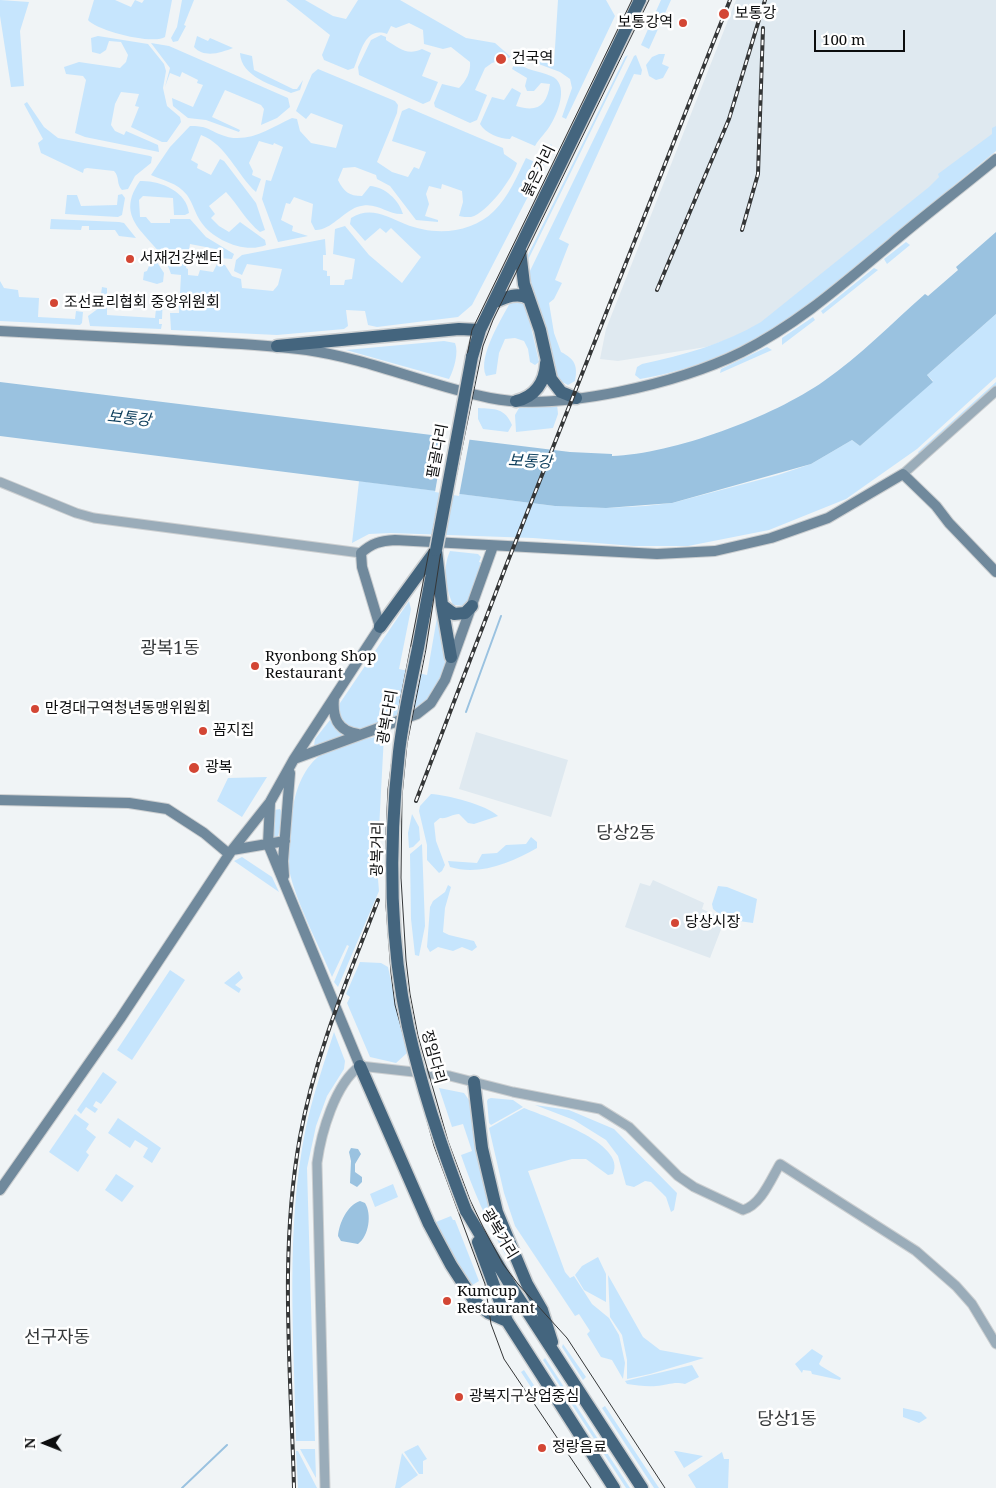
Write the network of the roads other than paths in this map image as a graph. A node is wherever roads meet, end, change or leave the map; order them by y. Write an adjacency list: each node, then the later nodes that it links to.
1 (640, 0): 3 (highway, 붉은거리)
2 (996, 159): 12 (main road)
3 (520, 247): 4 (highway); 5 (highway, 붉은거리)
4 (529, 299): 5 (highway); 10 (highway)
5 (493, 303): 6 (highway, 붉은거리)
6 (480, 330): 8 (highway); 9 (highway, 붉은거리)
7 (0, 331): 8 (main road)
8 (277, 346): 13 (main road)
9 (472, 357): 17 (highway, 팔골다리, bridge)
10 (546, 361): 12 (highway); 13 (highway)
11 (996, 391): 14 (street)
12 (576, 398): 13 (main road)
13 (516, 401)
14 (903, 474): 16 (main road); 19 (main road)
15 (0, 482): 18 (street)
16 (493, 546): 18 (main road); 21 (main road)
17 (436, 550): 20 (highway); 22 (highway); 27 (highway, 광복다리, bridge)
18 (361, 553): 22 (main road)
19 (996, 572)
20 (442, 606): 21 (highway); 23 (highway)
21 (472, 606): 23 (main road)
22 (380, 627): 24 (main road)
23 (451, 657): 25 (main road)
24 (334, 698): 25 (main road); 26 (main road)
25 (362, 734): 26 (main road)
26 (292, 764): 29 (main road); 30 (main road)
27 (395, 793): 35 (highway, 광복거리, bridge)
28 (0, 800): 33 (main road)
29 (287, 800): 30 (main road); 31 (main road)
30 (270, 802): 32 (main road); 33 (main road)
31 (285, 841): 32 (main road); 34 (main road)
32 (268, 844): 33 (main road); 34 (main road)
33 (230, 852): 38 (main road)
34 (285, 887): 36 (main road)
35 (394, 904): 39 (highway, 정임다리, bridge)
36 (360, 1066): 37 (street); 40 (highway); 43 (street)
37 (474, 1082): 41 (street); 42 (highway)
38 (0, 1190)
39 (466, 1212): 40 (highway, 광복거리); 42 (highway, 광복거리)
40 (507, 1321): 44 (highway, 광복거리)
41 (996, 1344)
42 (555, 1354): 45 (highway, 광복거리)
43 (325, 1488)
44 (614, 1488)
45 (642, 1488)

